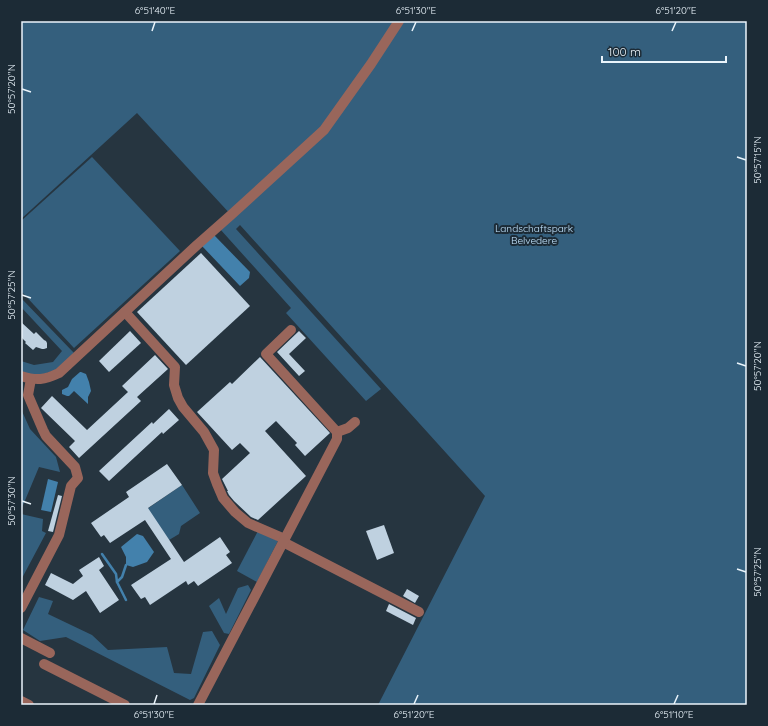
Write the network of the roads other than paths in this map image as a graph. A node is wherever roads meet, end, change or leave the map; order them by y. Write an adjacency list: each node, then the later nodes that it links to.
1 (399, 21): 2 (street)
2 (125, 312): 4 (street); 7 (street)
3 (291, 330): 6 (street)
4 (26, 377): 8 (street)
5 (354, 422): 6 (street)
6 (337, 432): 7 (street)
7 (284, 541): 9 (street); 16 (street)
8 (21, 608)
9 (419, 612)
10 (21, 638): 11 (street)
11 (50, 653)
12 (44, 664): 15 (street)
13 (21, 701): 14 (street)
14 (29, 705)
15 (125, 705)
16 (198, 705)

